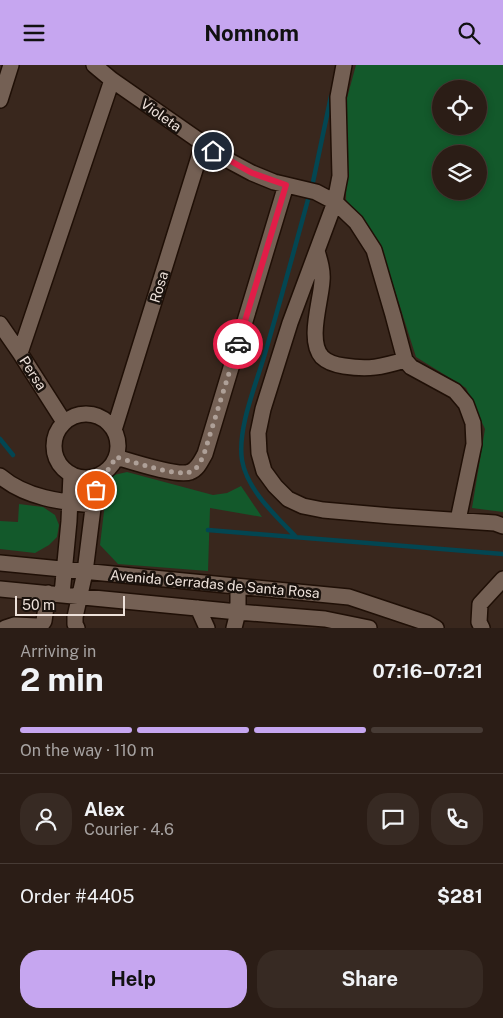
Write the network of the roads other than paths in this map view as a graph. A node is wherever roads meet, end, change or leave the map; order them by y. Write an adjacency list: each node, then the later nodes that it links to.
1 (11, 65): 5 (street)
2 (94, 65): 4 (street, Violeta)
3 (344, 65): 8 (street)
4 (112, 80): 6 (street, Violeta); 11 (street)
5 (0, 100)
6 (203, 144): 7 (street, Violeta); 14 (street, Rosa)
7 (286, 185): 8 (street, Violeta); 15 (street)
8 (335, 201): 9 (street); 12 (street, Violeta)
9 (317, 251): 12 (street); 21 (street)
10 (0, 324): 11 (street, Persa)
11 (20, 353): 13 (street, Persa)
12 (405, 360): 21 (street)
13 (64, 422): 14 (street); 16 (street)
14 (114, 430): 15 (street)
15 (116, 457): 18 (street)
16 (71, 474): 18 (street); 19 (street)
17 (0, 476): 19 (street)
18 (97, 476): 20 (street)
19 (70, 503): 20 (street); 24 (street)
20 (94, 505): 25 (street)
21 (458, 520): 22 (street)
22 (503, 526)
23 (0, 563): 24 (street, Avenida Cerradas de Santa Rosa)
24 (64, 569): 25 (street, Avenida Cerradas de Santa Rosa); 29 (street)
25 (85, 572): 27 (street, Avenida Cerradas de Santa Rosa); 30 (street)
26 (503, 579): 39 (street)
27 (238, 587): 32 (street); 33 (street, Avenida Cerradas de Santa Rosa)
28 (0, 589): 29 (street, Avenida Cerradas de Santa Rosa)
29 (55, 594): 30 (street, Avenida Cerradas de Santa Rosa); 34 (street)
30 (80, 597): 31 (street, Avenida Cerradas de Santa Rosa); 35 (street)
31 (198, 607): 32 (street, Avenida Cerradas de Santa Rosa); 36 (street)
32 (238, 612): 37 (street); 38 (street, Avenida Cerradas de Santa Rosa)
33 (431, 625)
34 (6, 627)
35 (77, 628)
36 (207, 628)
37 (234, 628)
38 (369, 628)
39 (482, 628)

